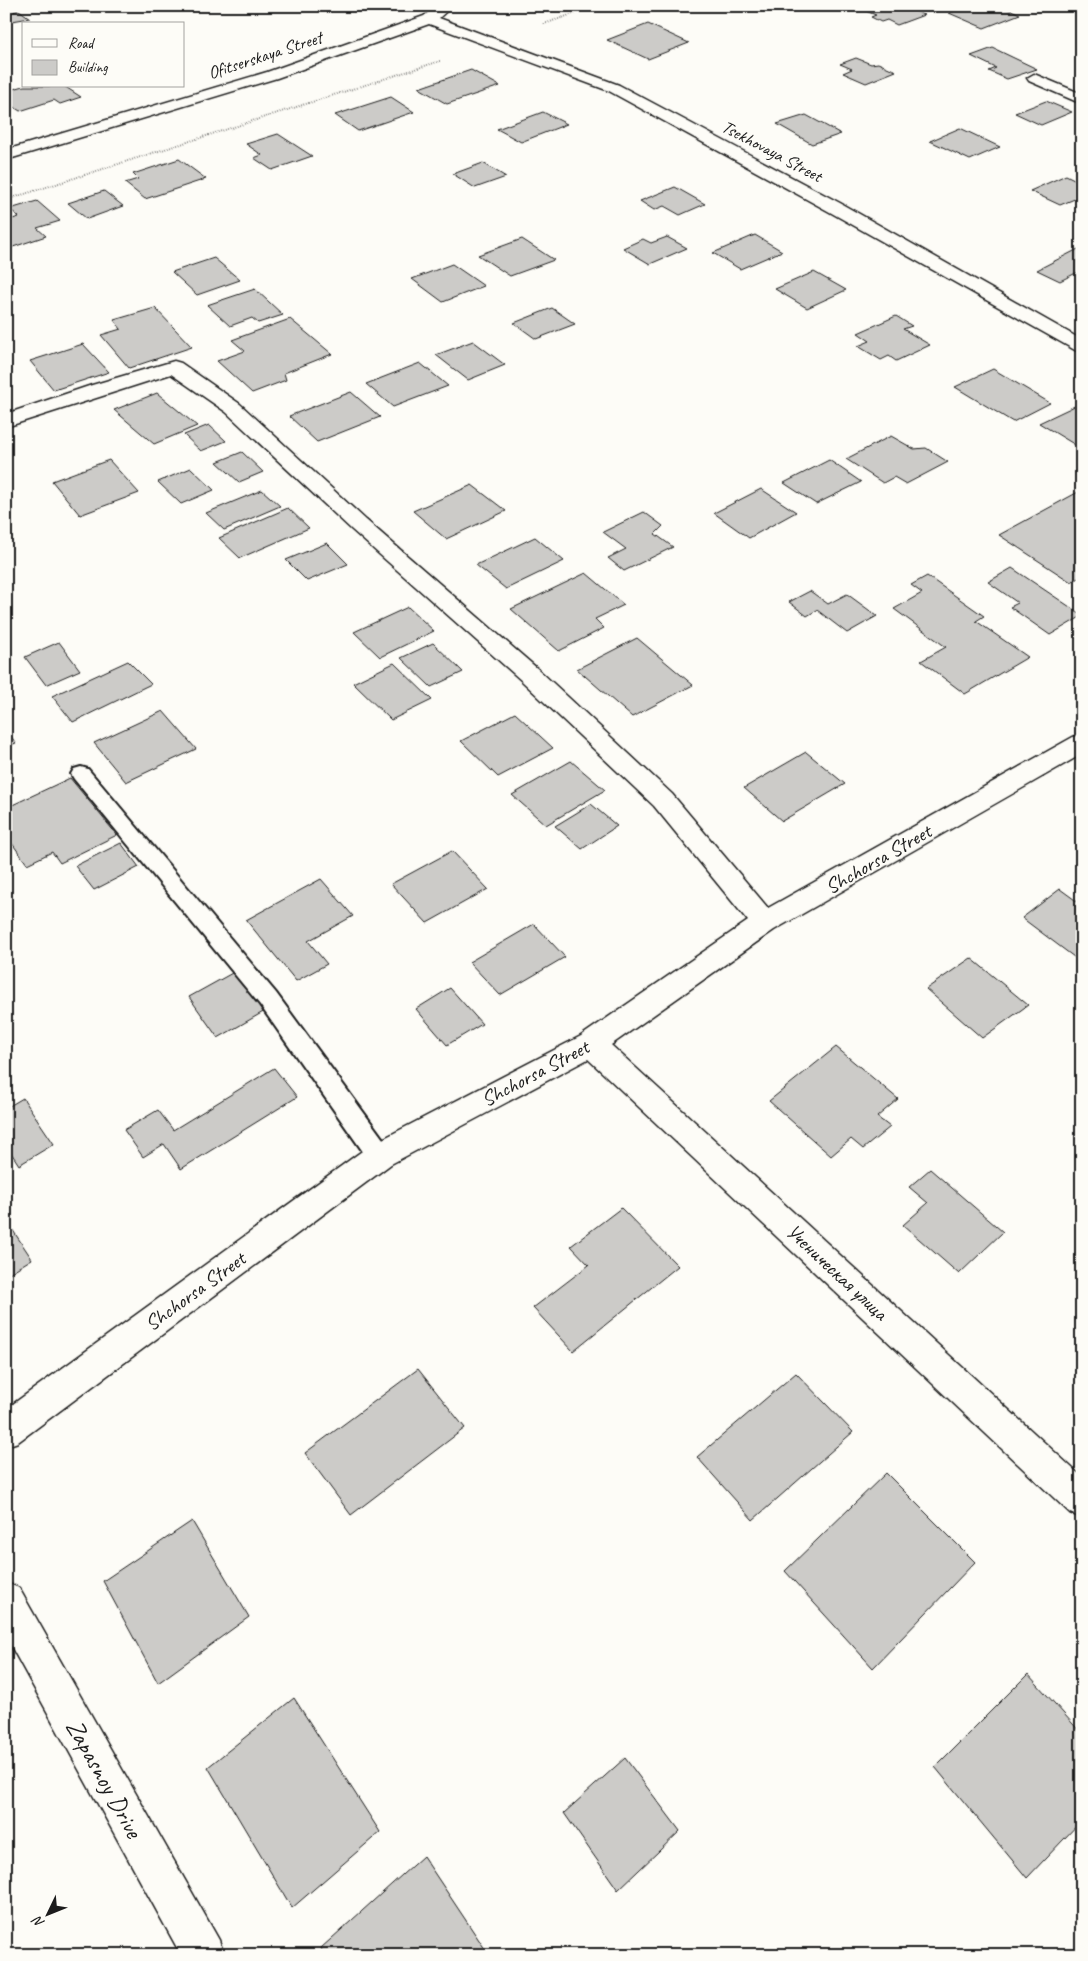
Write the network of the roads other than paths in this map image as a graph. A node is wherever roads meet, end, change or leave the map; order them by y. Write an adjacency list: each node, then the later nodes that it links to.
1 (445, 6): 2 (street, Ofitserskaya Street)
2 (429, 20): 5 (street, Ofitserskaya Street); 6 (street, Tsekhovaya Street)
3 (1034, 78): 4 (street)
4 (1082, 100)
5 (6, 155)
6 (1082, 348)
7 (6, 421): 10 (street)
8 (1082, 743): 10 (street, Shchorsa Street)
9 (80, 774): 12 (lane)
10 (765, 922): 11 (street, Shchorsa Street)
11 (591, 1044): 12 (street, Shchorsa Street); 14 (street, Ученическая улица)
12 (380, 1155): 13 (street, Shchorsa Street)
13 (6, 1430)
14 (1082, 1501)
15 (6, 1601): 16 (street, Zapasnoy Drive)
16 (204, 1955)

